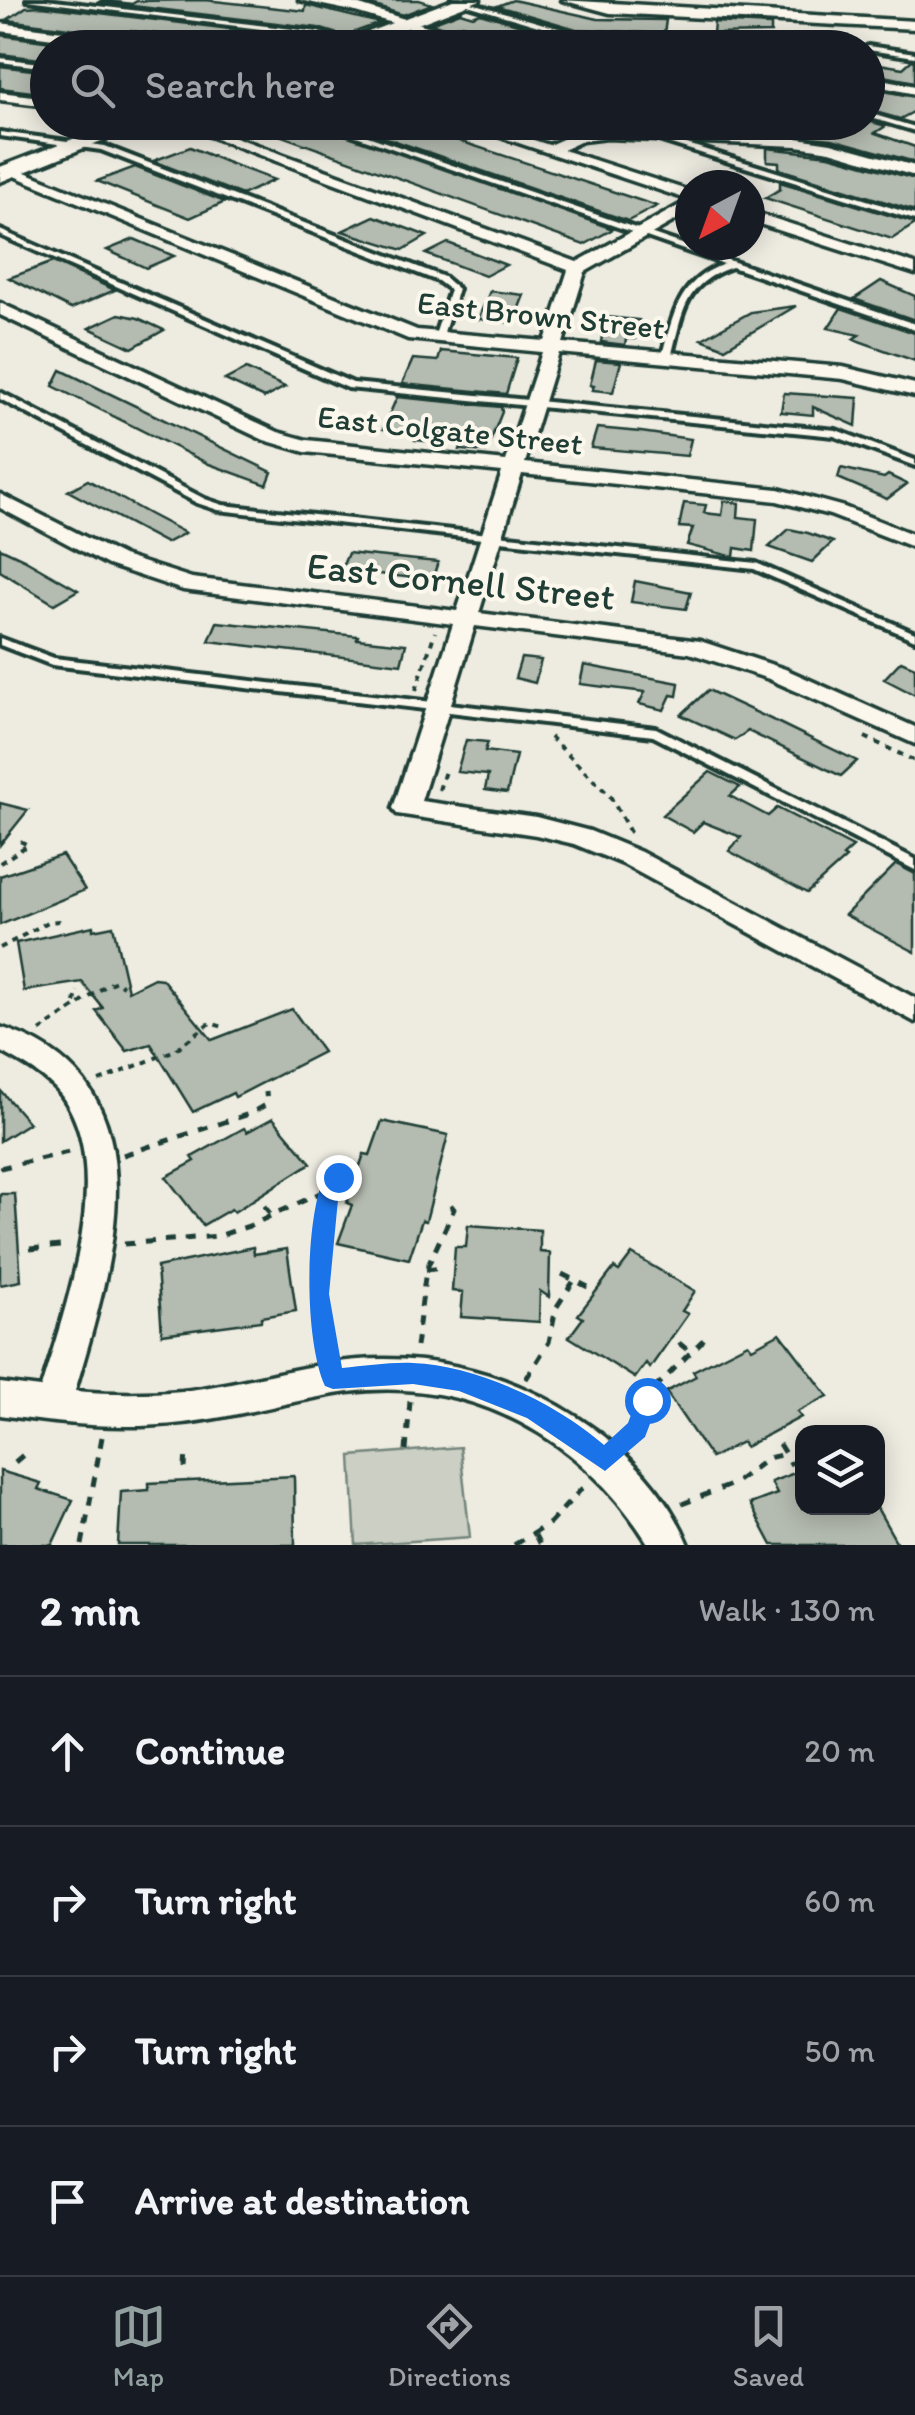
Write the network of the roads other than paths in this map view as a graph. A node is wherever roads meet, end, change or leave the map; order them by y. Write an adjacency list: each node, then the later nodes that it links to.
1 (30, 0): 8 (lane)
2 (306, 0): 5 (street)
3 (568, 0): 6 (street)
4 (462, 1): 5 (street); 11 (lane)
5 (404, 21): 9 (street); 10 (street)
6 (915, 25)
7 (0, 27): 12 (street)
8 (284, 30)
9 (385, 30)
10 (433, 30)
11 (556, 30)
12 (30, 31)
13 (885, 51): 14 (lane)
14 (915, 56)
15 (0, 60): 16 (lane)
16 (30, 64)
17 (885, 84): 18 (street)
18 (915, 90)
19 (0, 96): 20 (street)
20 (30, 100)
21 (885, 121): 22 (lane)
22 (915, 129)
23 (0, 134): 24 (lane)
24 (30, 138)
25 (43, 140): 33 (lane)
26 (91, 140): 33 (street)
27 (228, 140): 44 (street)
28 (371, 140): 42 (lane)
29 (520, 140): 34 (street)
30 (578, 140): 34 (street)
31 (669, 140): 39 (lane)
32 (742, 140): 35 (street)
33 (78, 145): 36 (street); 48 (lane)
34 (549, 151): 37 (street)
35 (915, 171)
36 (5, 173): 48 (street, East Brown Street)
37 (675, 191)
38 (675, 213): 42 (street)
39 (915, 218)
40 (765, 221): 45 (street)
41 (0, 232): 53 (lane)
42 (639, 232): 43 (lane); 44 (street)
43 (732, 264): 47 (lane); 50 (lane)
44 (578, 268): 49 (street)
45 (915, 269)
46 (0, 308): 55 (street, East Colgate Street)
47 (915, 327)
48 (438, 338): 49 (street, East Brown Street)
49 (550, 348): 50 (street, East Brown Street); 53 (street)
50 (666, 358): 51 (street, East Brown Street)
51 (915, 390)
52 (0, 395): 57 (lane)
53 (532, 404): 54 (lane); 55 (street)
54 (915, 463)
55 (512, 467): 57 (street); 58 (street, East Colgate Street)
56 (0, 500): 59 (street, East Cornell Street)
57 (490, 538): 59 (street); 60 (lane)
58 (915, 542)
59 (465, 616): 62 (street); 63 (street, East Cornell Street)
60 (915, 636)
61 (0, 641): 62 (lane)
62 (437, 706): 64 (lane); 65 (street)
63 (915, 736)
64 (915, 865)
65 (915, 1011)
66 (11, 1043): 68 (street)
67 (0, 1399): 68 (street)
68 (53, 1406): 69 (street)
69 (662, 1530)

